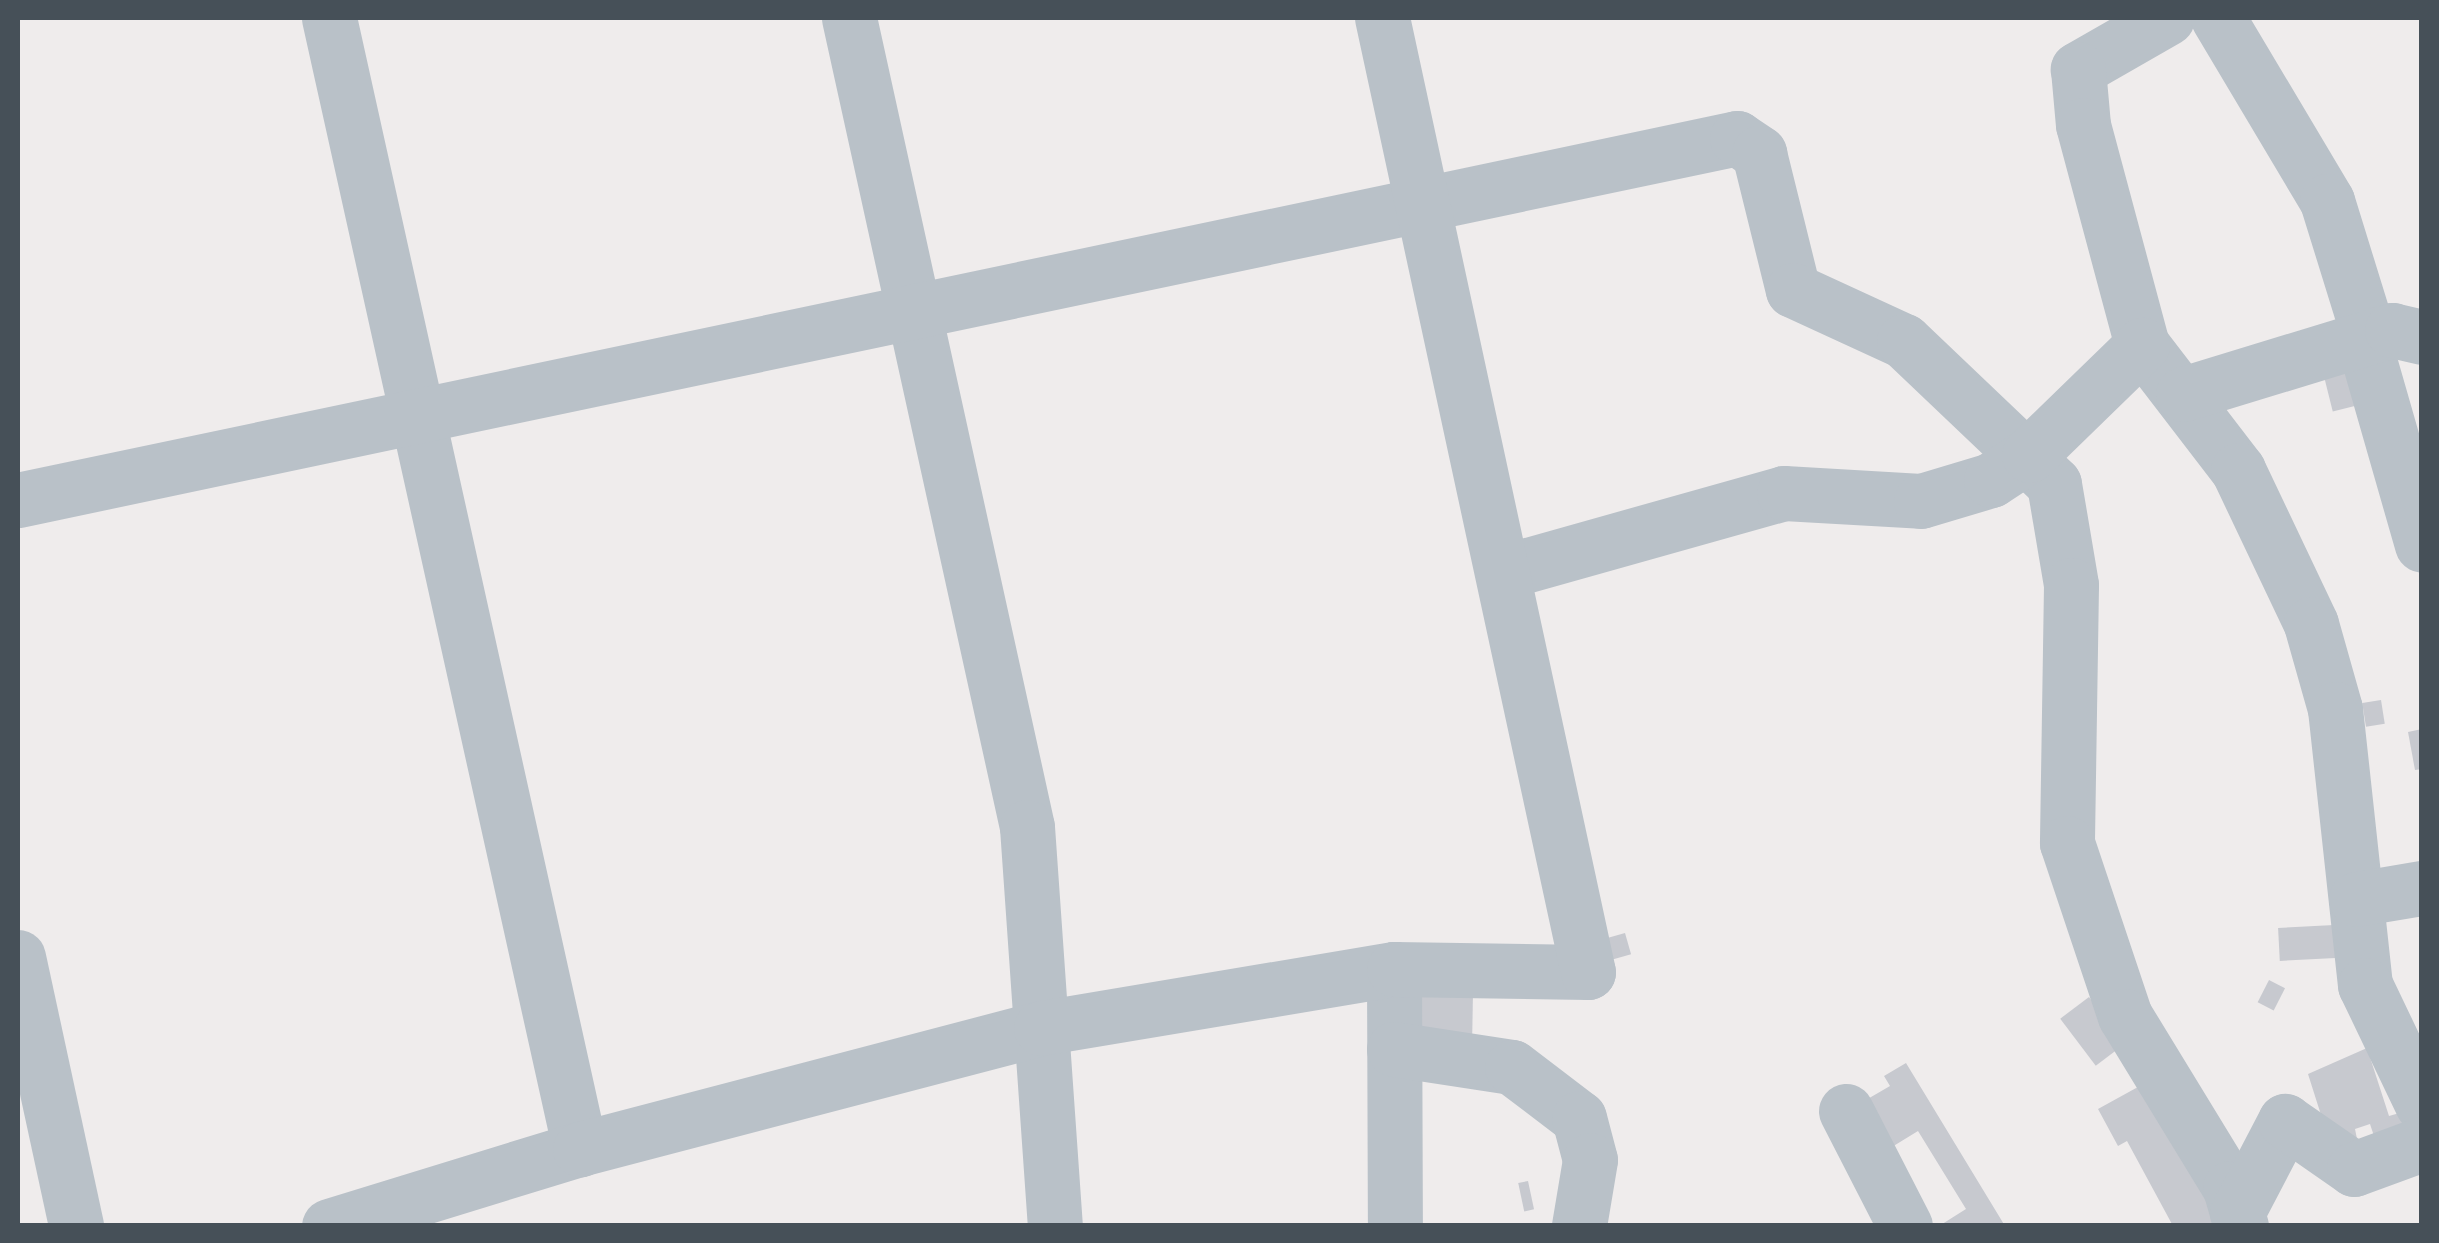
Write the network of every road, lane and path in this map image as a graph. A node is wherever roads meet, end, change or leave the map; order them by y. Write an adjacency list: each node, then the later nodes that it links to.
1 (329, 18): 11 (street)
2 (849, 18): 7 (street)
3 (1382, 18): 6 (street)
4 (2167, 18): 9 (street)
5 (2218, 18): 8 (street)
6 (1422, 202): 7 (street); 12 (street); 15 (street)
7 (912, 311): 11 (street); 20 (street)
8 (2385, 338): 10 (street); 14 (street)
9 (2142, 346): 10 (street); 12 (street)
10 (2184, 394): 17 (street)
11 (414, 417): 13 (street); 25 (street)
12 (2029, 454): 15 (street); 26 (street)
13 (18, 500)
14 (2422, 545)
15 (1503, 572): 19 (street)
16 (2422, 888): 17 (street)
17 (2356, 899): 22 (street)
18 (18, 956): 27 (street)
19 (1394, 969): 20 (street); 21 (street)
20 (1042, 1028): 25 (street); 29 (street)
21 (1394, 1049): 30 (street); 31 (street)
22 (2422, 1104)
23 (1846, 1111): 32 (street)
24 (2422, 1144): 26 (street)
25 (580, 1148): 28 (street)
26 (2239, 1219)
27 (76, 1226)
28 (329, 1226)
29 (1055, 1226)
30 (1395, 1226)
31 (1578, 1226)
32 (1905, 1226)

